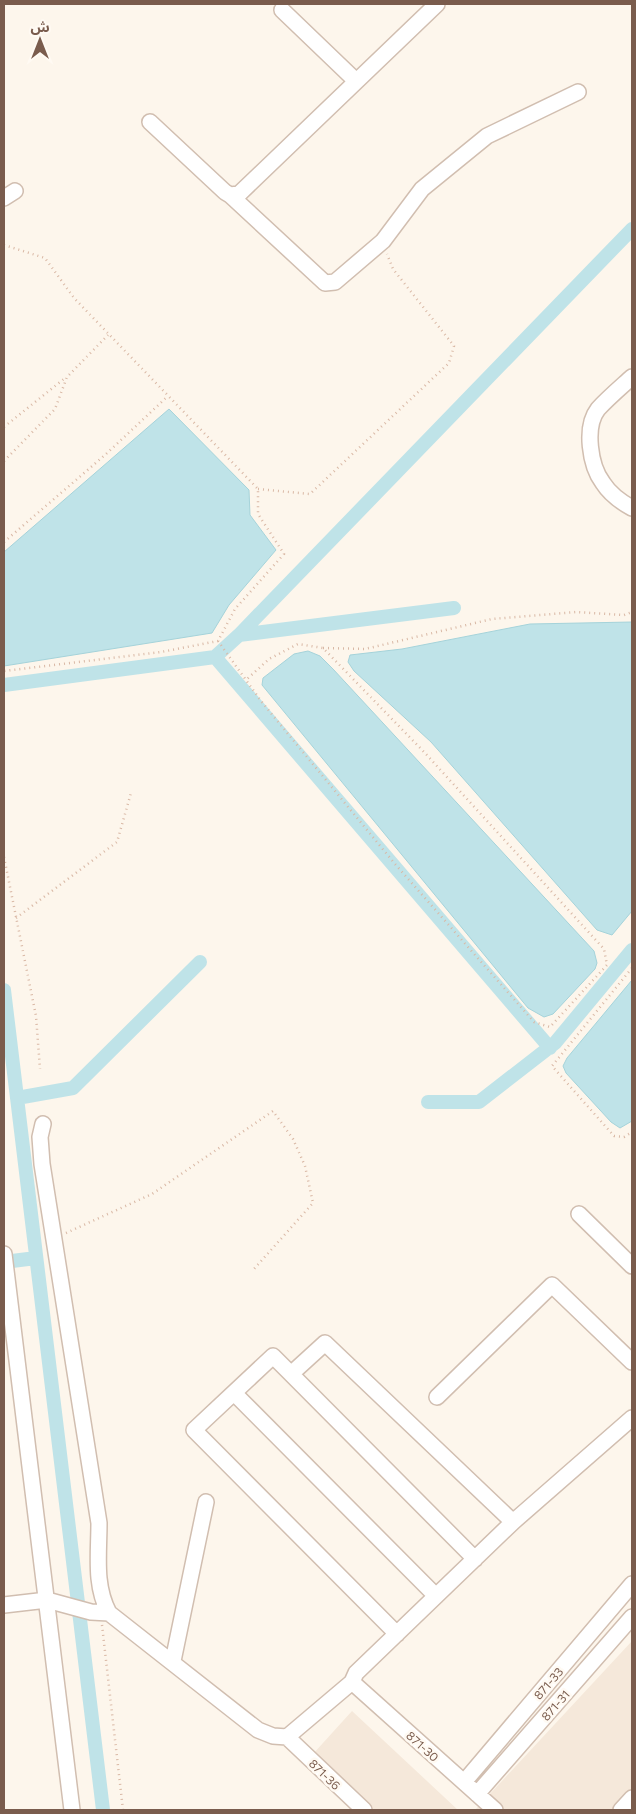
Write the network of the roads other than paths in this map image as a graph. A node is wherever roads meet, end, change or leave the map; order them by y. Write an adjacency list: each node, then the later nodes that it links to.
1 (437, 4): 3 (street)
2 (282, 10): 3 (street)
3 (356, 81): 6 (street)
4 (578, 92): 6 (street)
5 (150, 122): 6 (street)
6 (230, 195)
7 (632, 377): 8 (street)
8 (632, 508)
9 (43, 1124): 25 (street)
10 (579, 1214): 12 (street)
11 (4, 1254): 23 (street)
12 (632, 1266)
13 (632, 1362): 16 (street)
14 (291, 1374): 15 (street); 19 (street); 20 (street)
15 (234, 1392): 22 (street); 27 (street)
16 (437, 1397)
17 (632, 1418): 19 (street)
18 (206, 1502): 28 (street)
19 (513, 1522): 20 (street)
20 (475, 1559): 22 (street)
21 (632, 1584): 31 (street, 871-33)
22 (436, 1596): 27 (street)
23 (48, 1600): 24 (street); 25 (street); 34 (street)
24 (4, 1605)
25 (105, 1612): 28 (street)
26 (632, 1617): 32 (street, 871-31)
27 (397, 1634): 29 (street)
28 (172, 1661): 30 (street)
29 (352, 1682): 30 (street); 31 (street, 871-30)
30 (287, 1737): 35 (street, 871-36)
31 (464, 1782): 32 (street, 871-30)
32 (477, 1794): 36 (street, 871-30)
33 (632, 1798): 37 (street)
34 (72, 1810)
35 (364, 1810)
36 (495, 1810)
37 (621, 1810)

